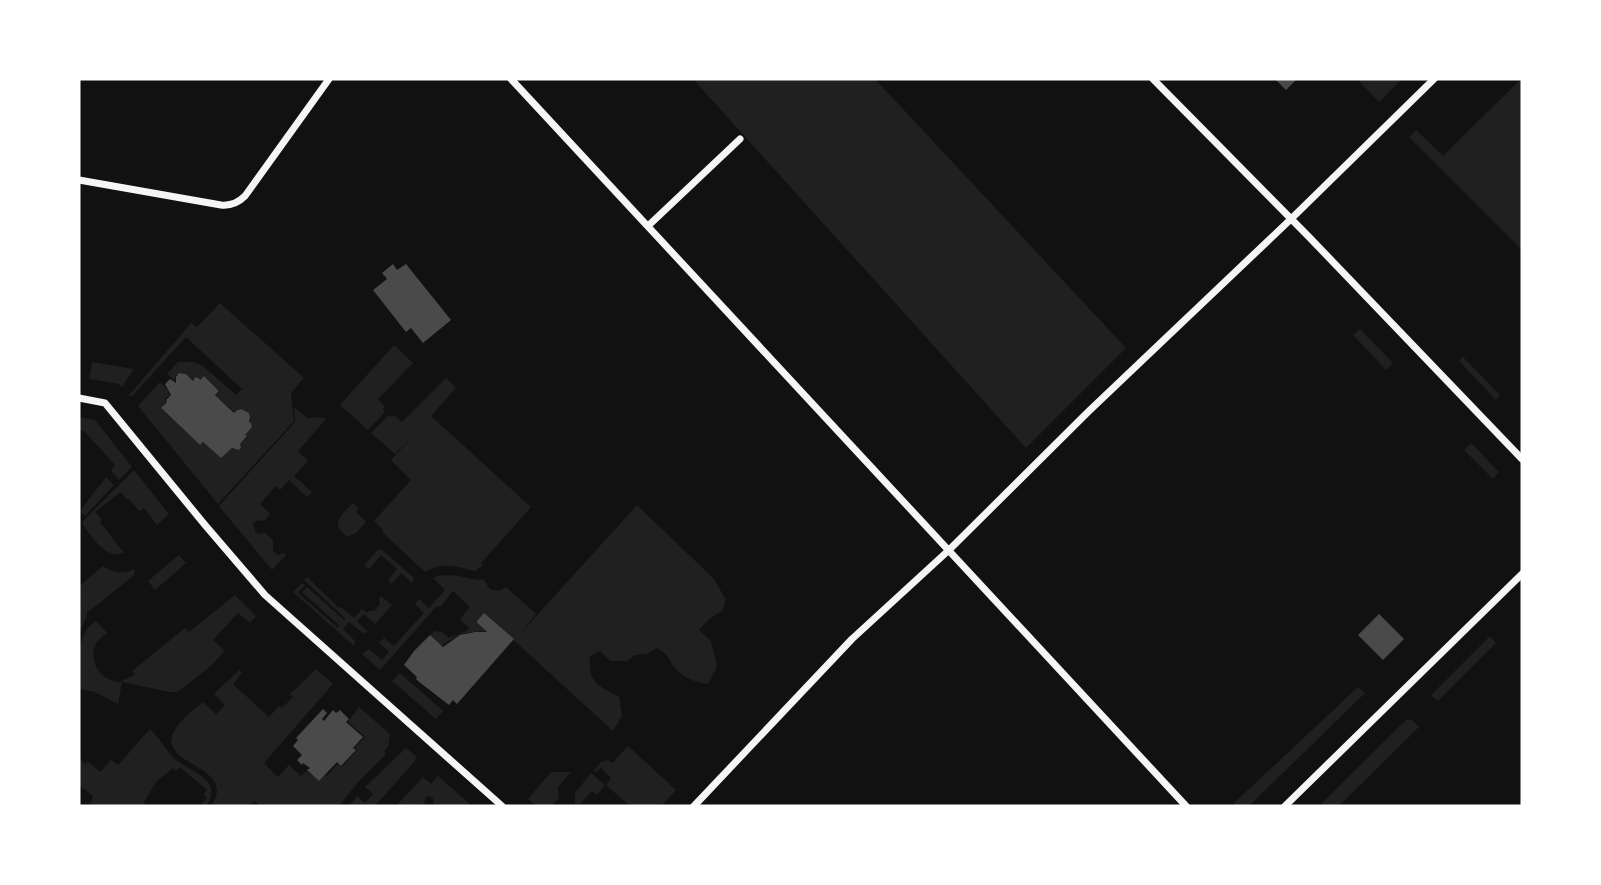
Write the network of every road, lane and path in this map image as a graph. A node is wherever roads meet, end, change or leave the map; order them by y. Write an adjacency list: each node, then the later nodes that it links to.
1 (328, 79): 6 (street)
2 (511, 79): 8 (street)
3 (1153, 79): 7 (street)
4 (1434, 79): 7 (street)
5 (740, 139): 8 (street)
6 (79, 180)
7 (1291, 219): 10 (street); 11 (street)
8 (648, 226): 11 (street)
9 (79, 398): 13 (street)
10 (1522, 459)
11 (949, 550): 14 (street); 15 (street)
12 (1522, 574): 16 (street)
13 (502, 806)
14 (694, 806)
15 (1186, 806)
16 (1285, 806)

